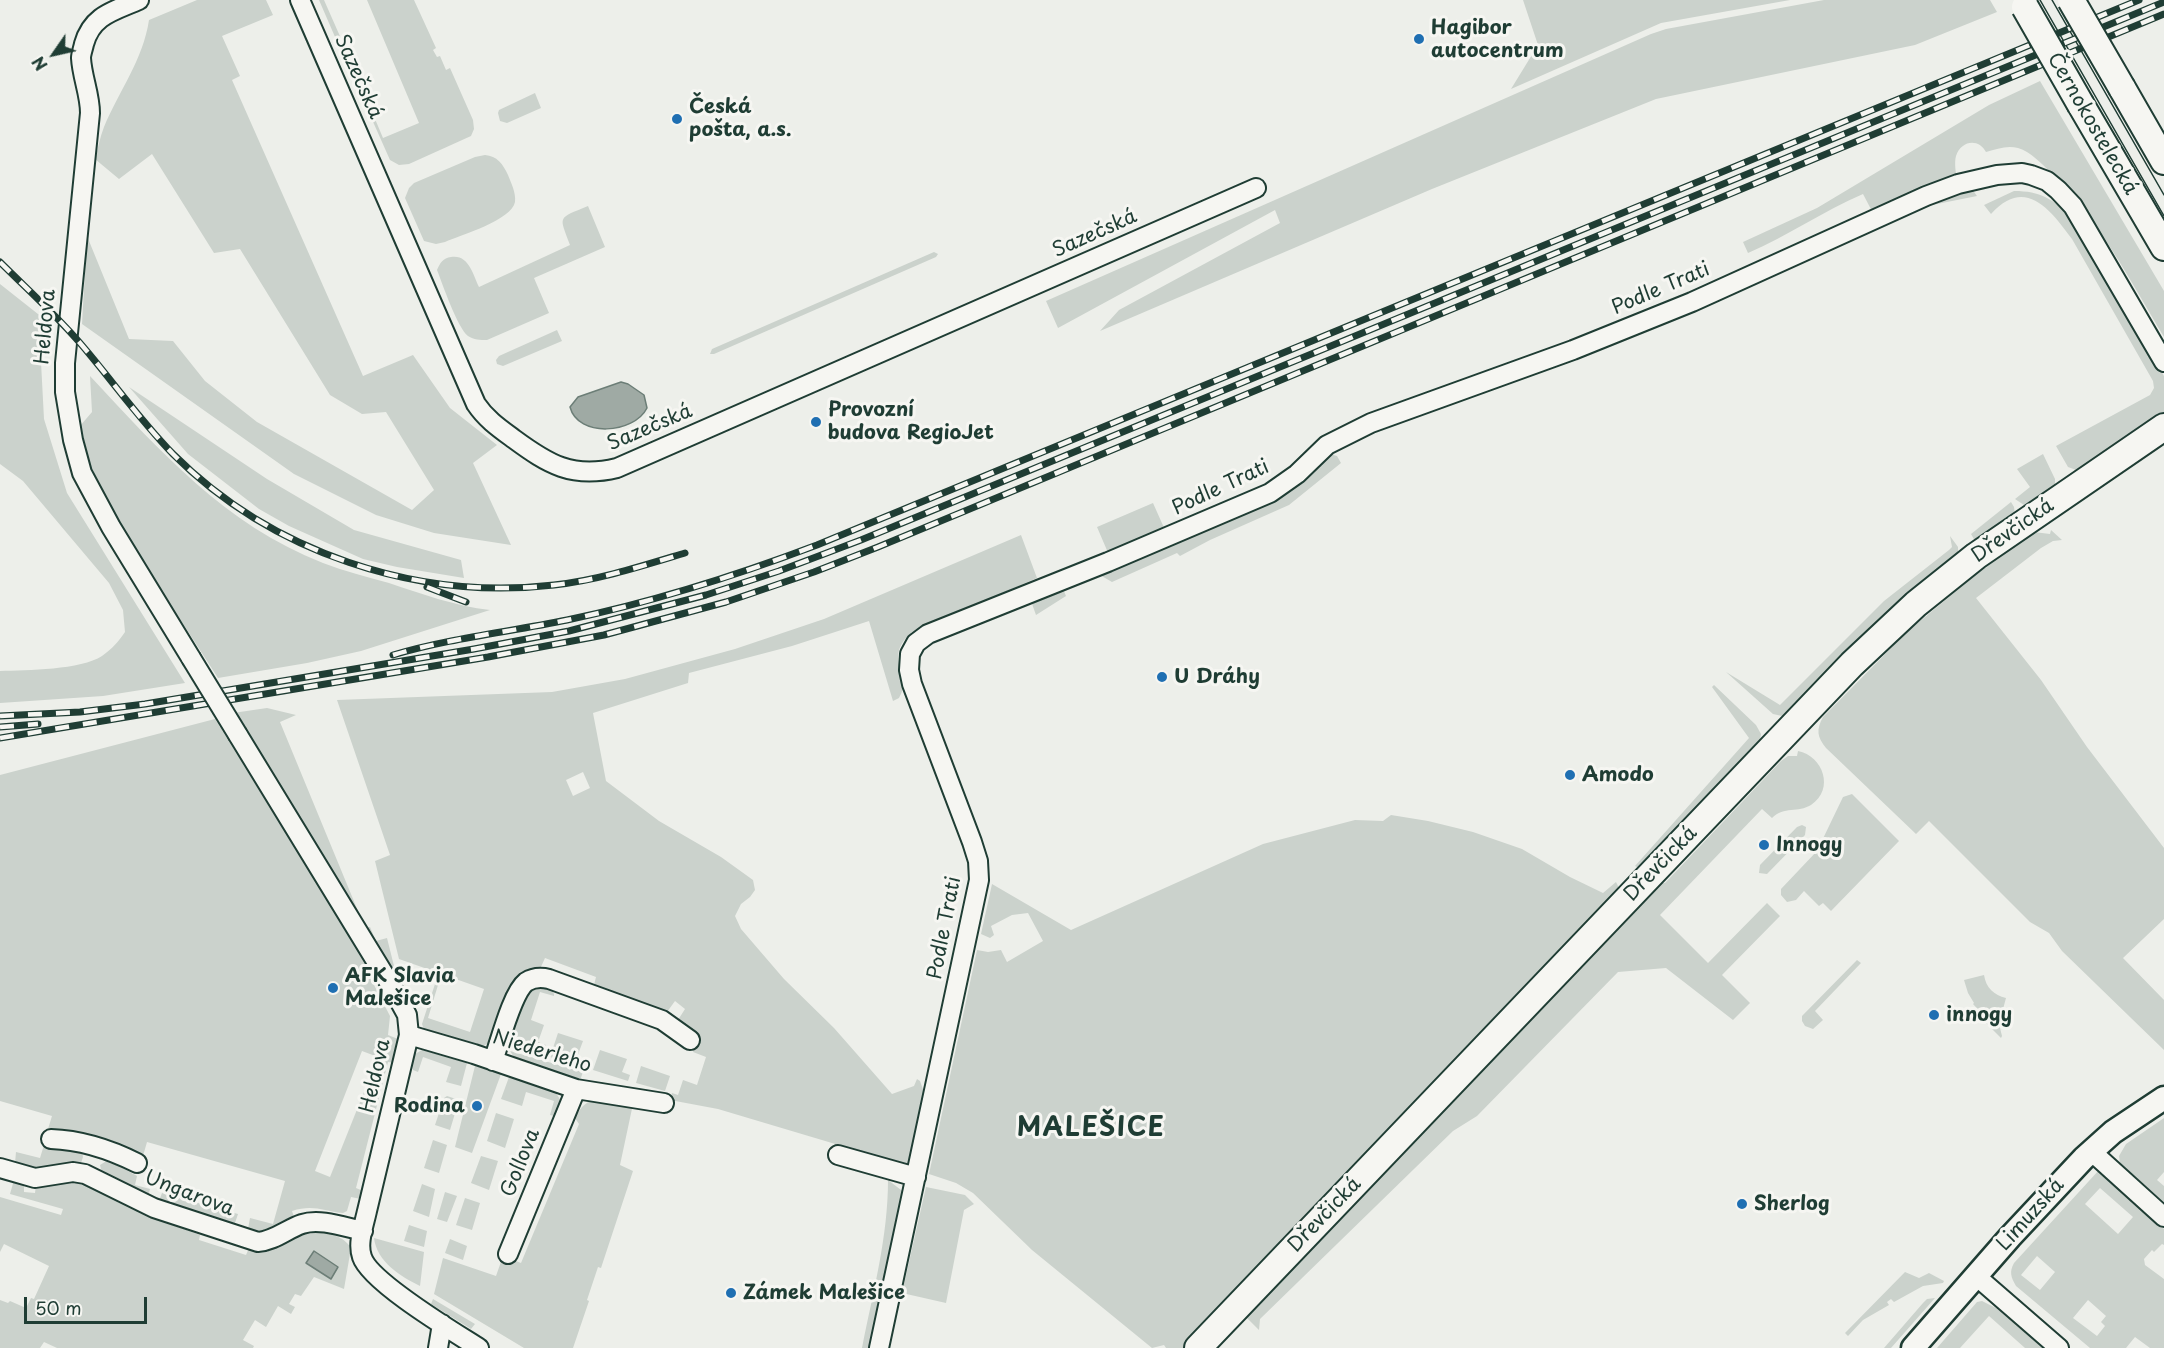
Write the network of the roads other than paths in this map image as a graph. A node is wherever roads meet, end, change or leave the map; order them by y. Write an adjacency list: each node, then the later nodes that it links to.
1 (139, 0): 10 (street, Heldova, bridge)
2 (300, 0): 6 (street, Sazečská)
3 (2071, 0): 5 (main road, bridge)
4 (2023, 3): 7 (main road, Černokostelecká, bridge)
5 (2164, 161)
6 (1256, 188)
7 (2164, 247)
8 (2164, 362): 23 (street, Podle Trati)
9 (2164, 427): 32 (main road, Dřevčická)
10 (409, 1035): 12 (street, Niederleho); 25 (street, Heldova)
11 (690, 1040): 12 (street)
12 (493, 1061): 13 (street, Niederleho)
13 (576, 1089): 15 (street, Niederleho); 26 (street, Gollova)
14 (2164, 1098): 18 (street, Limuzská)
15 (664, 1104)
16 (51, 1138): 17 (street)
17 (94, 1146): 20 (street); 22 (street)
18 (2091, 1151): 24 (street); 27 (street, Limuzská)
19 (838, 1155): 23 (street)
20 (137, 1163)
21 (0, 1168): 22 (street, Ungarova)
22 (85, 1174): 25 (street, Ungarova)
23 (916, 1177): 31 (street, Podle Trati)
24 (2164, 1217)
25 (363, 1231): 28 (street, Heldova)
26 (508, 1254)
27 (1976, 1276): 33 (street, Limuzská); 34 (street)
28 (442, 1324): 29 (street); 30 (street, Heldova)
29 (438, 1348)
30 (479, 1348)
31 (879, 1348)
32 (1198, 1348)
33 (1913, 1348)
34 (2059, 1348)

